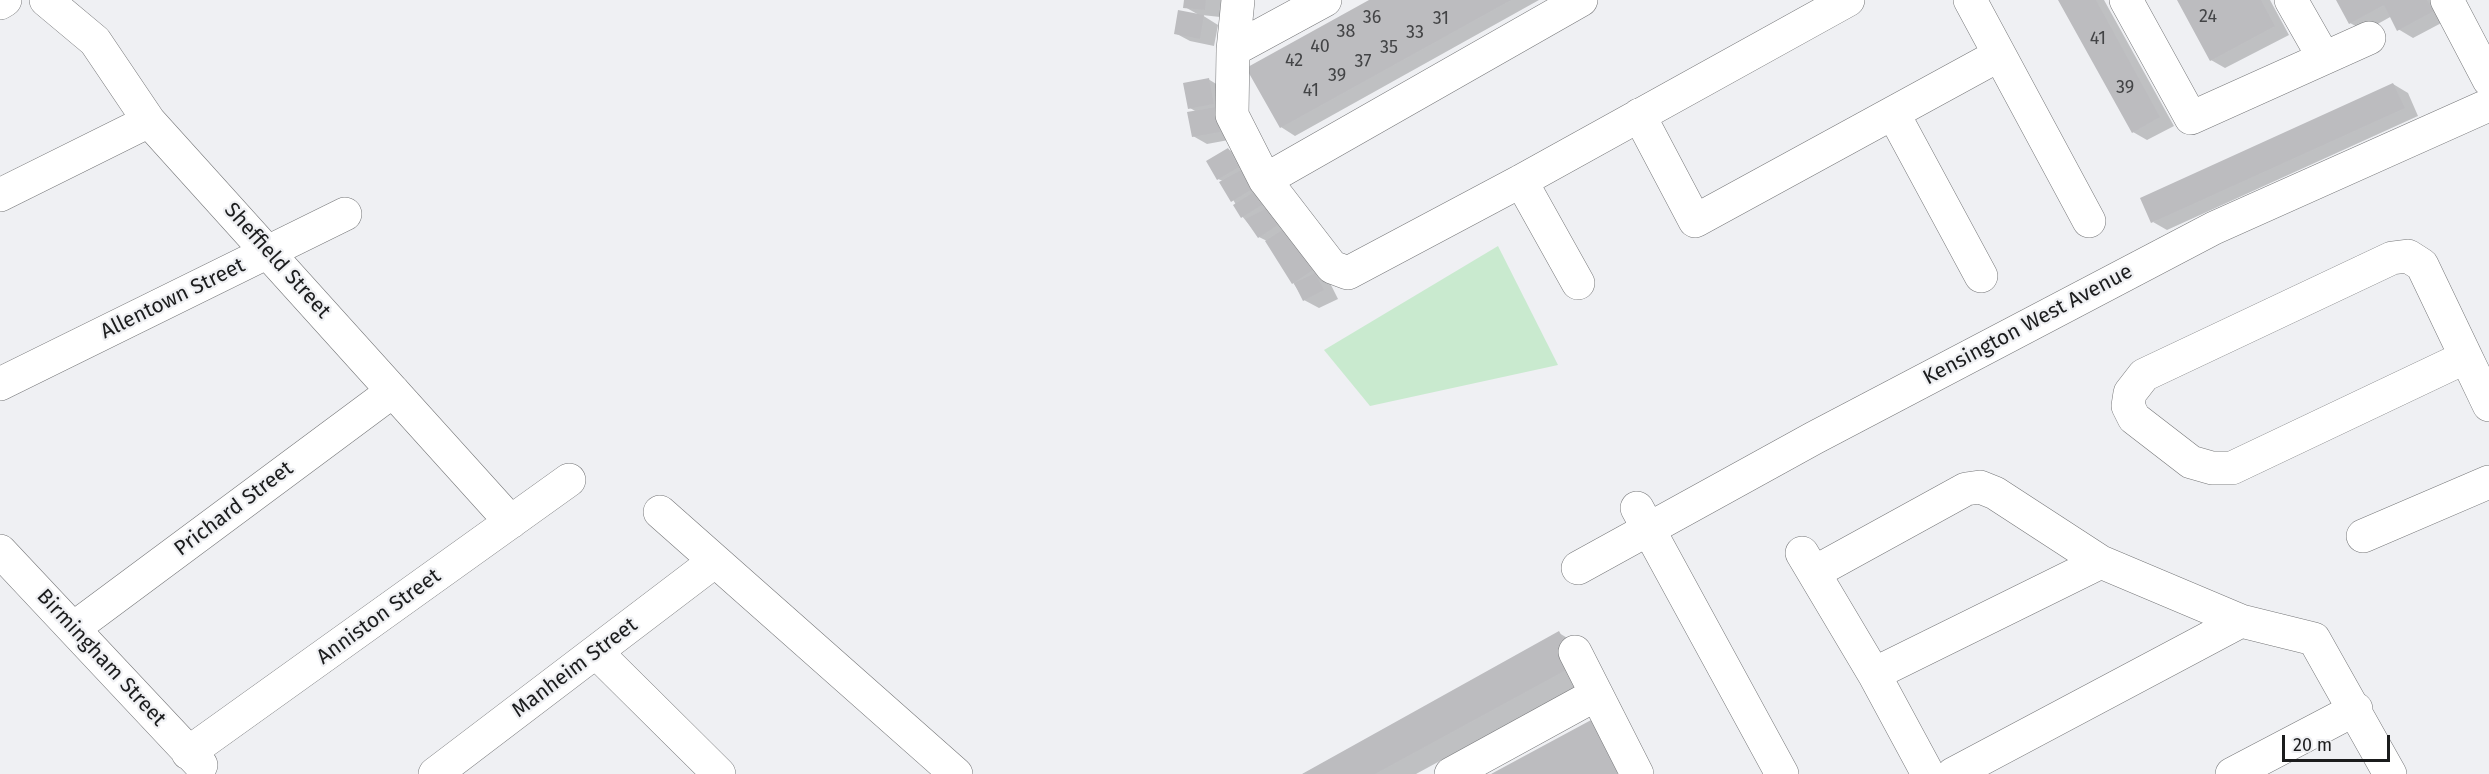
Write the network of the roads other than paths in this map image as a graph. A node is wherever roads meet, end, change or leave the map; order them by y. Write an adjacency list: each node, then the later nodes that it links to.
1 (5, 0): 11 (street)
2 (46, 0): 20 (street, Sheffield Street)
3 (1239, 0): 13 (street)
4 (1325, 0): 13 (street)
5 (1581, 0): 21 (street)
6 (1848, 0): 19 (street)
7 (1970, 0): 14 (street)
8 (2126, 0): 15 (street)
9 (2291, 0): 15 (street)
10 (2446, 0): 16 (street)
11 (0, 3)
12 (2369, 38): 15 (street)
13 (1233, 50): 21 (street)
14 (1999, 55): 18 (street); 25 (street)
15 (2324, 58)
16 (2489, 80)
17 (2489, 105): 36 (street, Kensington West Avenue)
18 (1893, 113): 19 (street); 27 (street)
19 (1639, 115): 22 (street)
20 (149, 122): 23 (street); 26 (street, Sheffield Street)
21 (1265, 180): 22 (street)
22 (1521, 181): 28 (street)
23 (0, 195)
24 (345, 214): 26 (street, Allentown Street)
25 (2089, 221)
26 (269, 252): 30 (street, Allentown Street); 31 (street, Sheffield Street)
27 (1981, 276)
28 (1578, 283)
29 (2466, 357): 29 (street); 32 (street)
30 (0, 384)
31 (393, 390): 37 (street, Sheffield Street); 44 (street, Prichard Street)
32 (2489, 405)
33 (569, 480): 37 (street, Anniston Street)
34 (2489, 482): 38 (street)
35 (660, 512): 40 (street)
36 (1643, 519): 42 (street, Kensington West Avenue); 56 (street)
37 (512, 522): 50 (street, Anniston Street)
38 (2363, 536)
39 (0, 551): 44 (street, Birmingham Street)
40 (715, 561): 45 (street, Manheim Street); 51 (street)
41 (2101, 562): 43 (street); 47 (street); 47 (street)
42 (1578, 568)
43 (2241, 621): 49 (street); 58 (street)
44 (74, 628): 50 (street, Birmingham Street)
45 (596, 652): 52 (street, Manheim Street); 53 (street)
46 (1575, 652): 48 (street)
47 (1874, 674): 57 (street)
48 (1595, 695): 54 (street); 55 (street)
49 (2356, 709): 59 (street); 60 (street)
50 (195, 759)
51 (938, 768)
52 (435, 774)
53 (719, 774)
54 (1451, 774)
55 (1637, 774)
56 (1782, 774)
57 (1928, 774)
58 (1953, 774)
59 (2232, 774)
60 (2390, 774)

